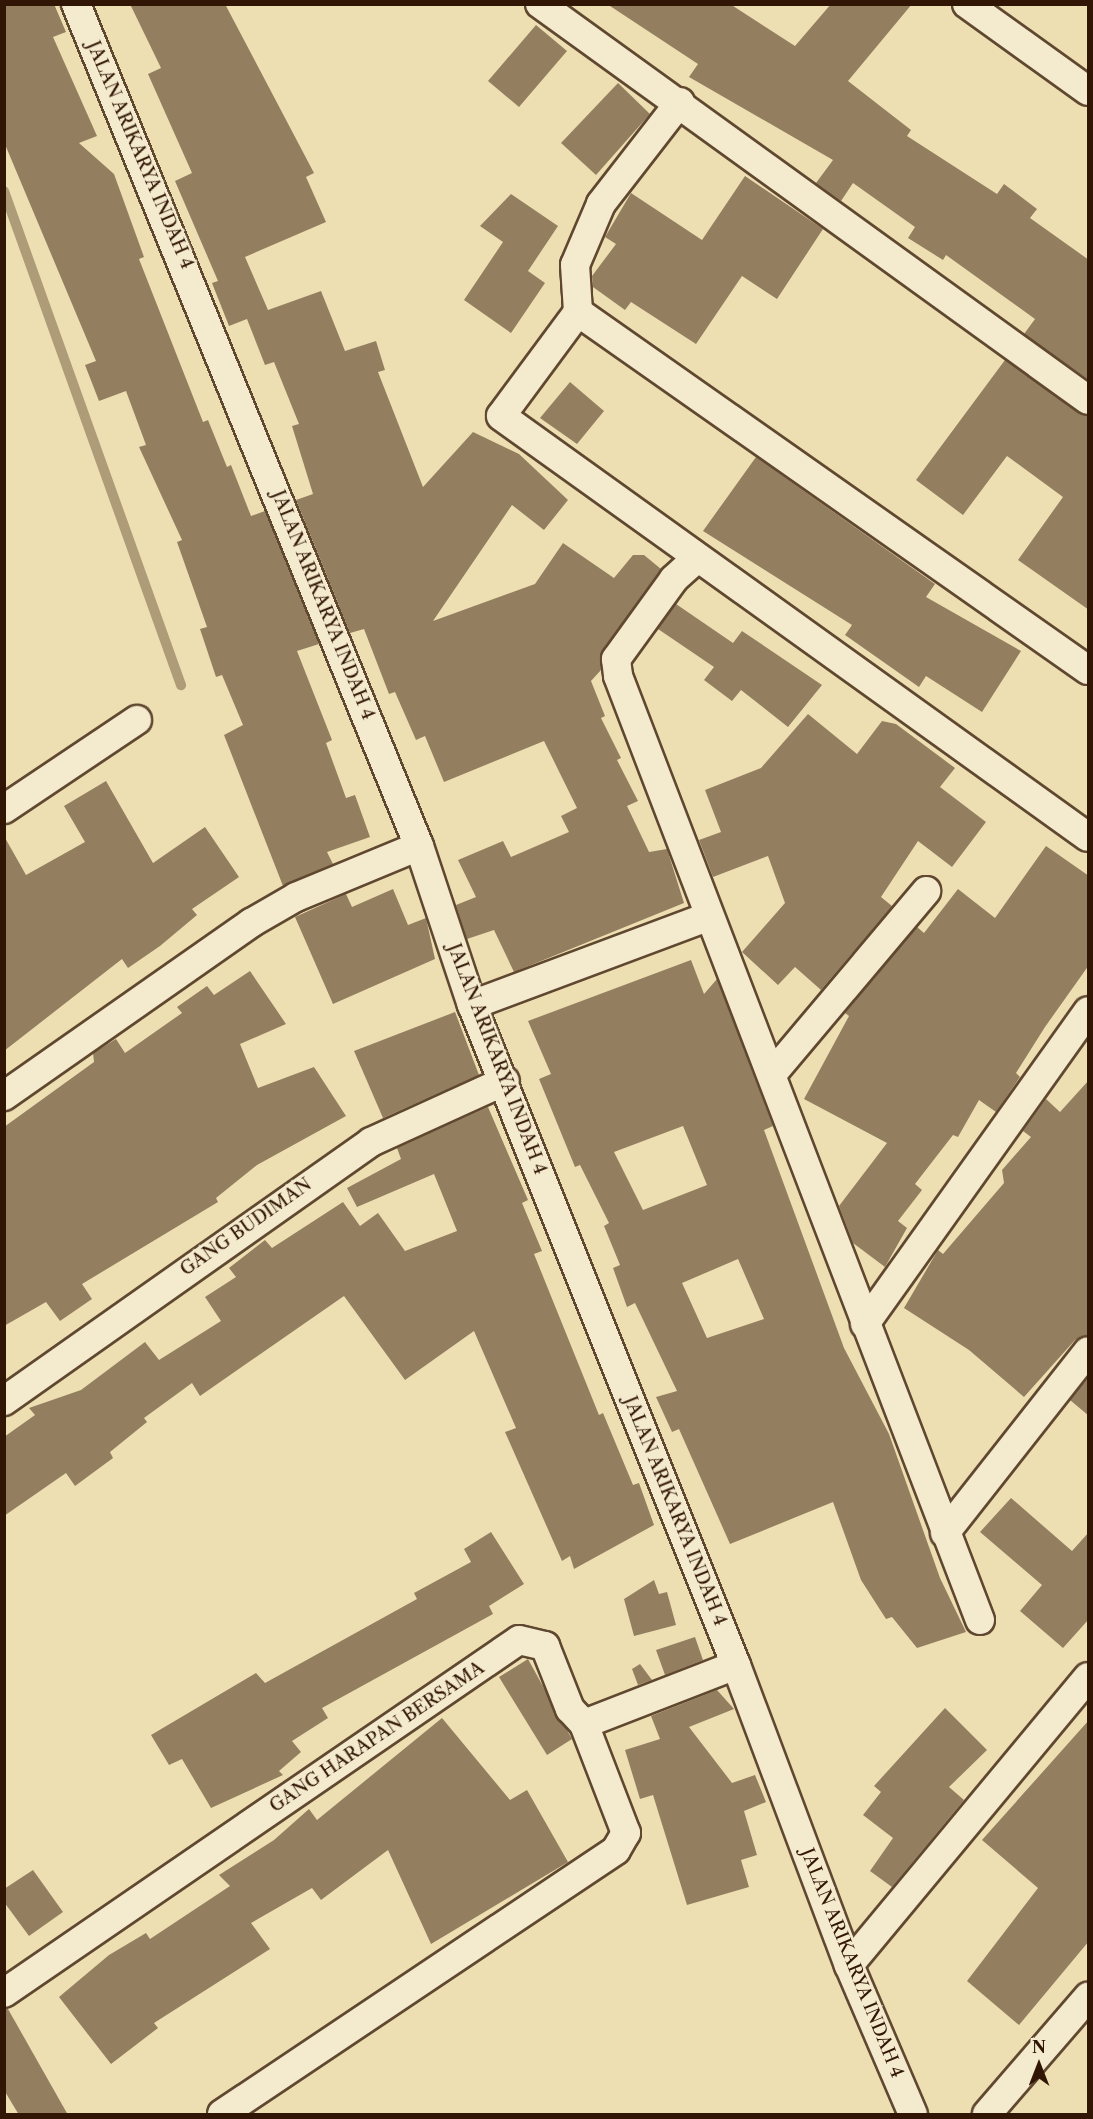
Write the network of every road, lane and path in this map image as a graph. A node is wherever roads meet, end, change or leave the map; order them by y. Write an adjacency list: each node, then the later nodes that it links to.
1 (76, 4): 13 (street, JALAN ARIKARYA INDAH 4)
2 (540, 4): 5 (street)
3 (967, 4): 4 (street)
4 (1089, 92)
5 (680, 102): 6 (street); 7 (street)
6 (578, 312): 8 (street); 9 (street)
7 (1089, 400)
8 (696, 559): 12 (street); 15 (street)
9 (1089, 670)
10 (137, 720): 11 (street)
11 (4, 809)
12 (1089, 837)
13 (419, 846): 16 (street, JALAN ARIKARYA INDAH 4); 20 (street)
14 (926, 891): 18 (street)
15 (707, 917): 16 (street); 18 (street)
16 (472, 1005): 19 (street, JALAN ARIKARYA INDAH 4)
17 (1089, 1011): 21 (street)
18 (773, 1073): 21 (street)
19 (504, 1081): 23 (street, GANG BUDIMAN); 26 (street, JALAN ARIKARYA INDAH 4)
20 (4, 1096)
21 (865, 1324): 24 (street)
22 (1089, 1351): 24 (street)
23 (4, 1401)
24 (945, 1533): 25 (street)
25 (980, 1620)
26 (736, 1665): 28 (street); 29 (street, JALAN ARIKARYA INDAH 4)
27 (1089, 1677): 29 (street)
28 (584, 1724): 30 (street, GANG HARAPAN BERSAMA); 32 (street)
29 (849, 1965): 33 (street, JALAN ARIKARYA INDAH 4)
30 (4, 1993)
31 (1089, 1997): 34 (street)
32 (222, 2115)
33 (913, 2115)
34 (987, 2115)

